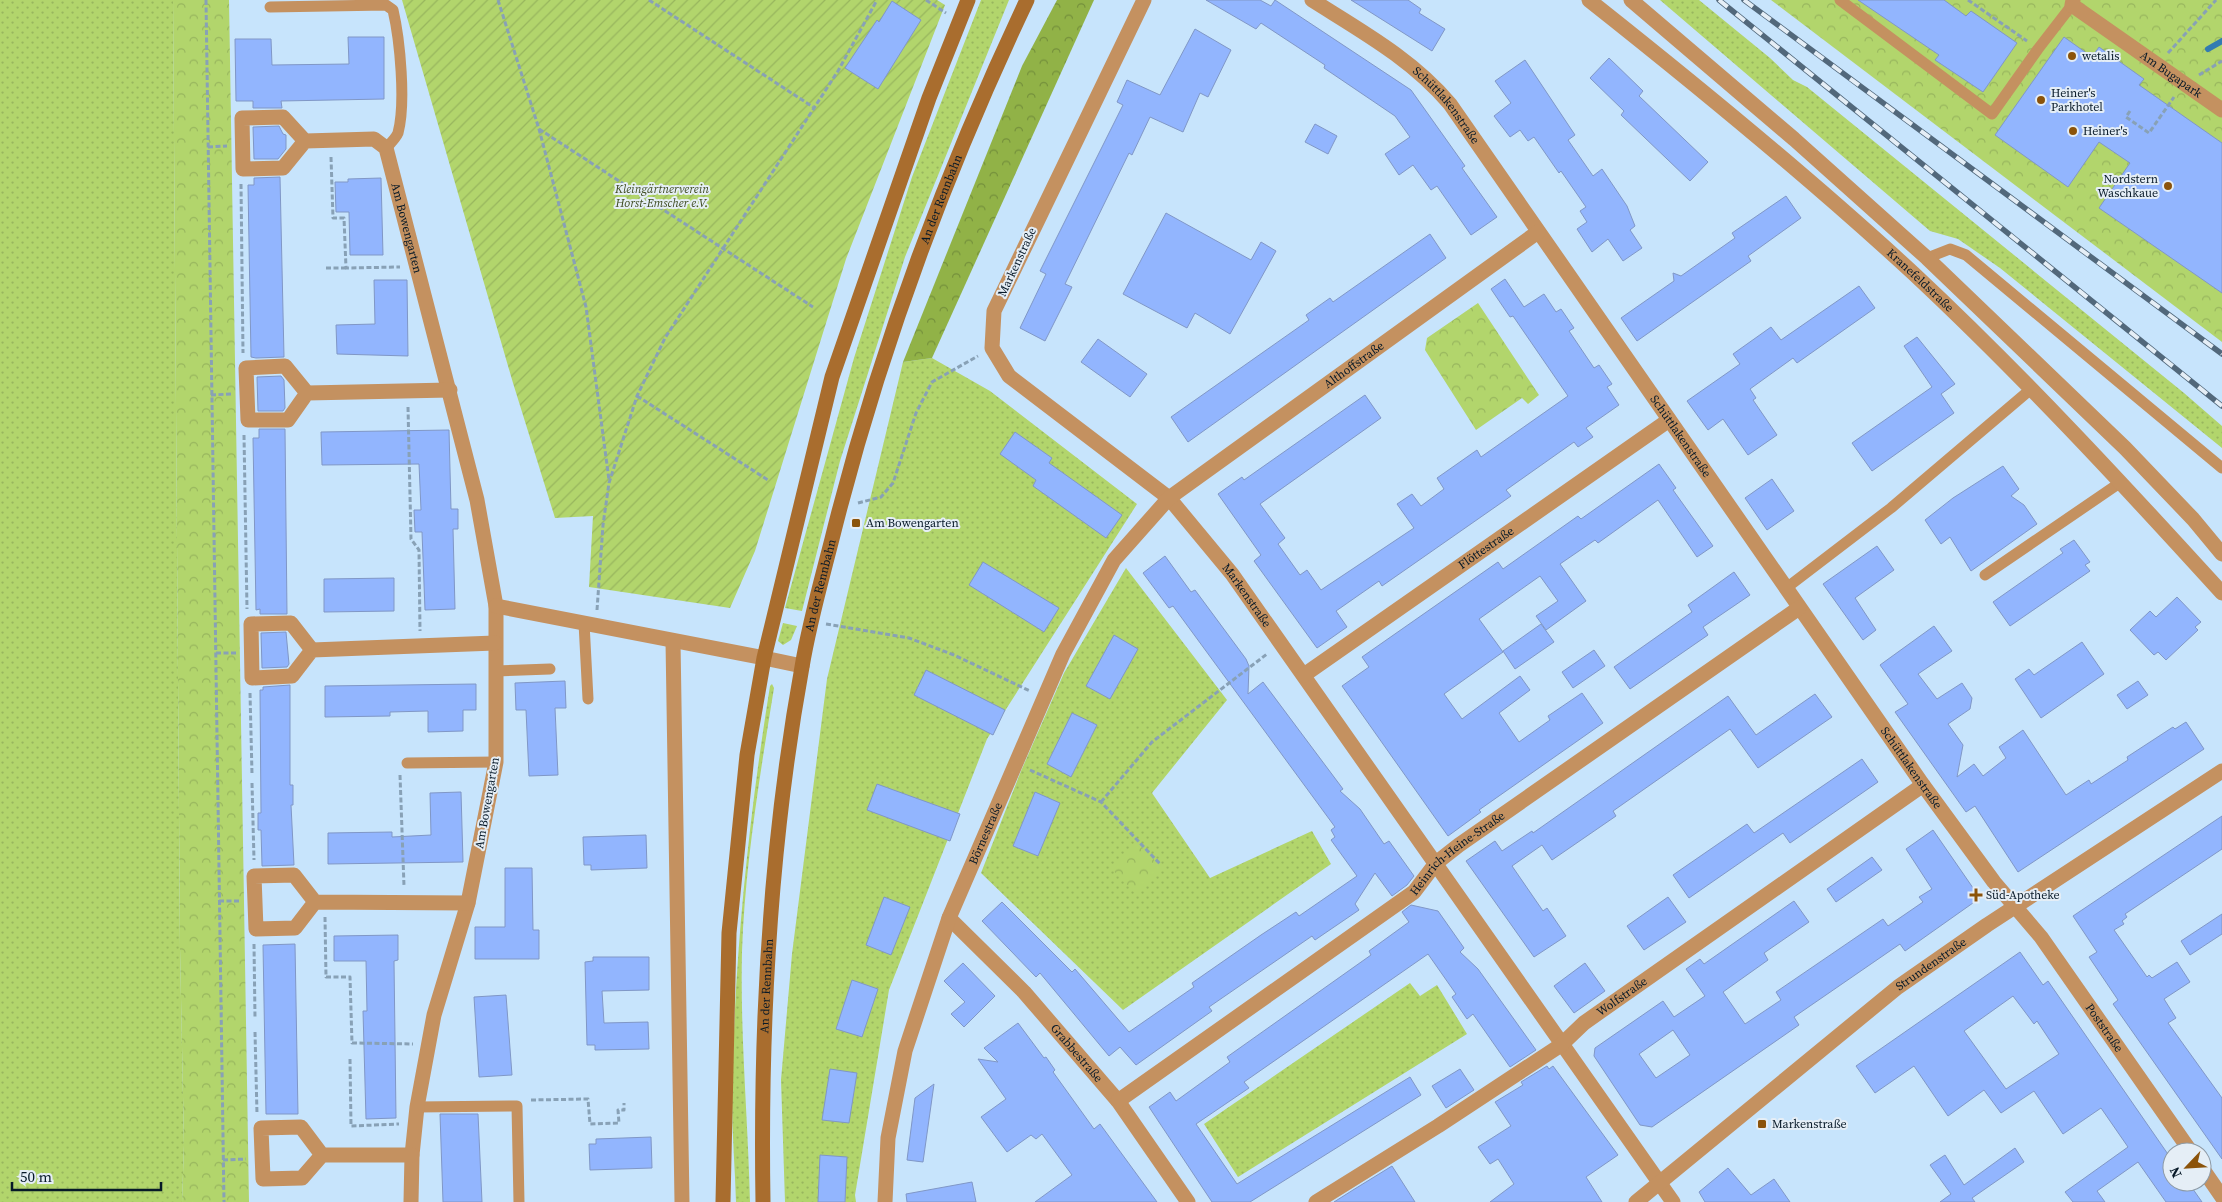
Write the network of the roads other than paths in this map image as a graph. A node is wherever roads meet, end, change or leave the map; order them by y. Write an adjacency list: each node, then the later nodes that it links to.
1 (968, 0): 32 (main road)
2 (1028, 0): 33 (main road, An der Rennbahn)
3 (1144, 0): 21 (street, Markenstraße)
4 (1312, 0): 13 (street, Schüttlakenstraße)
5 (1589, 0): 15 (street, Kranefeldstraße)
6 (1631, 0): 14 (street, Kranefeldstraße)
7 (1840, 0): 8 (lane)
8 (2072, 3): 10 (street, Am Bugapark)
9 (270, 7): 12 (lane)
10 (2222, 110)
11 (305, 141): 11 (street); 12 (street)
12 (386, 148): 16 (street, Am Bowengarten)
13 (1538, 232): 18 (street, Schüttlakenstraße); 21 (street, Althoffstraße)
14 (1927, 258): 19 (lane); 22 (street, Kranefeldstraße)
15 (2031, 389): 20 (street, Kranefeldstraße); 24 (lane)
16 (450, 390): 17 (street); 26 (street, Am Bowengarten)
17 (307, 394): 17 (street)
18 (1669, 420): 24 (street, Schüttlakenstraße); 36 (street, Flöttestraße)
19 (2222, 468)
20 (2121, 482): 23 (lane); 25 (street, Kranefeldstraße)
21 (1169, 498): 36 (street, Markenstraße); 46 (street, Börnestraße)
22 (2222, 554)
23 (1985, 575)
24 (1785, 589): 27 (street, Schüttlakenstraße)
25 (2222, 593)
26 (496, 606): 28 (street); 30 (street, Am Bowengarten)
27 (1799, 608): 41 (street, Schüttlakenstraße); 42 (street, Heinrich-Heine-Straße)
28 (590, 624): 29 (street); 37 (lane)
29 (673, 640): 32 (street); 58 (street)
30 (495, 643): 31 (street); 35 (street, Am Bowengarten)
31 (312, 650): 31 (street)
32 (764, 658): 33 (street); 59 (main road)
33 (802, 666): 60 (main road, An der Rennbahn)
34 (550, 669): 35 (lane)
35 (496, 671): 39 (street, Am Bowengarten)
36 (1304, 675): 42 (street, Markenstraße)
37 (588, 699)
38 (407, 762): 39 (lane)
39 (496, 762): 44 (street, Am Bowengarten)
40 (2222, 771): 45 (street, Strundenstraße)
41 (1923, 785): 45 (street, Schüttlakenstraße); 47 (street, Wolfstraße)
42 (1436, 863): 47 (street, Markenstraße); 48 (street, Heinrich-Heine-Straße)
43 (320, 902): 43 (street); 44 (street)
44 (468, 902): 49 (street, Am Bowengarten)
45 (2015, 907): 50 (street, Poststraße); 53 (street, Strundenstraße)
46 (949, 918): 48 (street, Grabbestraße); 61 (street, Börnestraße)
47 (1561, 1045): 53 (street, Markenstraße); 63 (street, Wolfstraße)
48 (1118, 1101): 62 (street, Grabbestraße)
49 (417, 1107): 52 (street, Am Bowengarten); 57 (lane)
50 (2184, 1142)
51 (322, 1155): 51 (street); 52 (street)
52 (412, 1155): 56 (street, Am Bowengarten)
53 (1659, 1182): 64 (street, Strundenstraße); 65 (street, Markenstraße)
54 (2212, 1182): 55 (street)
55 (2222, 1197)
56 (411, 1202)
57 (519, 1202)
58 (682, 1202)
59 (723, 1202)
60 (763, 1202)
61 (885, 1202)
62 (1188, 1202)
63 (1316, 1202)
64 (1636, 1202)
65 (1673, 1202)

